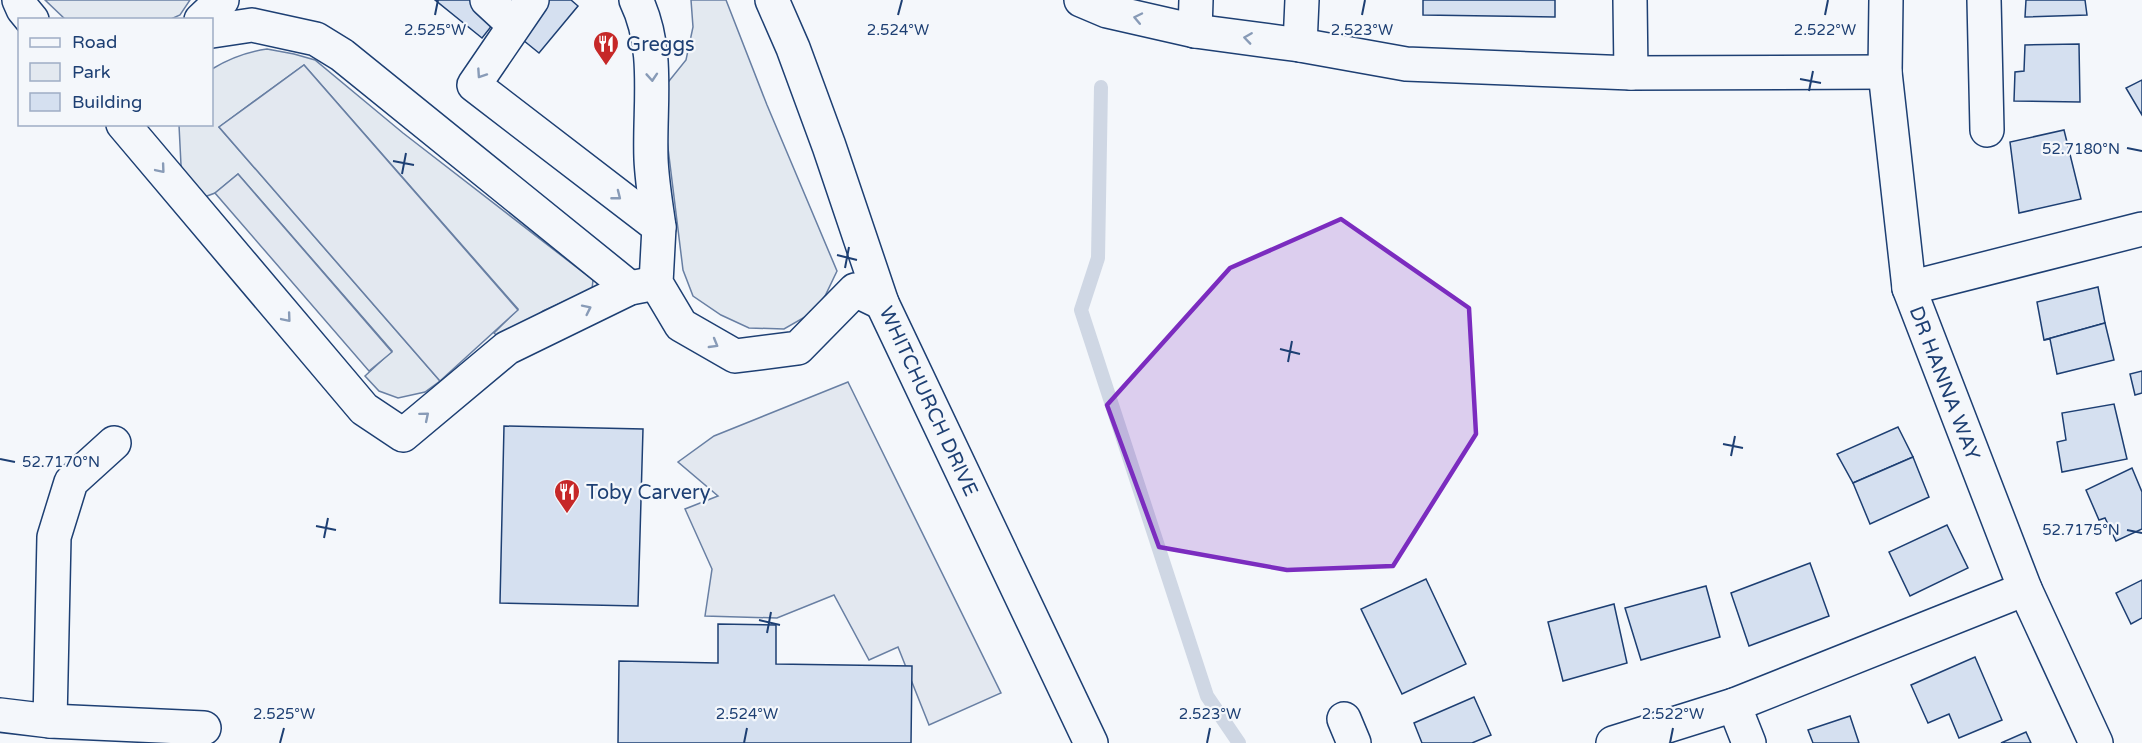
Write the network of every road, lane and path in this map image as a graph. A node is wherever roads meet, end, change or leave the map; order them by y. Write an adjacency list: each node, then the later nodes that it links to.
1 (19, 0): 14 (street)
2 (222, 0): 15 (street)
3 (487, 0): 12 (street)
4 (636, 0): 23 (street, one-way to 23)
5 (772, 0): 18 (street, WHITCHURCH DRIVE)
6 (798, 0): 18 (street, WHITCHURCH DRIVE)
7 (1082, 0): 13 (street, one-way to 7)
8 (1302, 0): 17 (street)
9 (1630, 0): 20 (street)
10 (1886, 0): 19 (street, DR HANNA WAY)
11 (1984, 0): 22 (street)
12 (523, 12): 23 (street, one-way to 23)
13 (1196, 15): 17 (street, one-way to 13)
14 (30, 18)
15 (203, 18)
16 (213, 31): 25 (street)
17 (1300, 45): 20 (street)
18 (793, 48): 27 (street, WHITCHURCH DRIVE)
19 (1885, 72): 20 (street); 26 (street, DR HANNA WAY)
20 (1631, 73)
21 (125, 126): 25 (street, one-way to 25)
22 (1988, 130)
23 (659, 227): 25 (street)
24 (2142, 229): 26 (street)
25 (643, 285): 27 (street, one-way to 27)
26 (1909, 288): 29 (street, DR HANNA WAY)
27 (882, 303): 34 (street, WHITCHURCH DRIVE)
28 (114, 444): 32 (street)
29 (2025, 590): 30 (street); 37 (street, DR HANNA WAY)
30 (1734, 705): 35 (street); 36 (street)
31 (0, 715): 32 (street)
32 (50, 721): 33 (street)
33 (204, 728)
34 (1091, 743)
35 (1613, 743)
36 (1749, 743)
37 (2096, 743)

